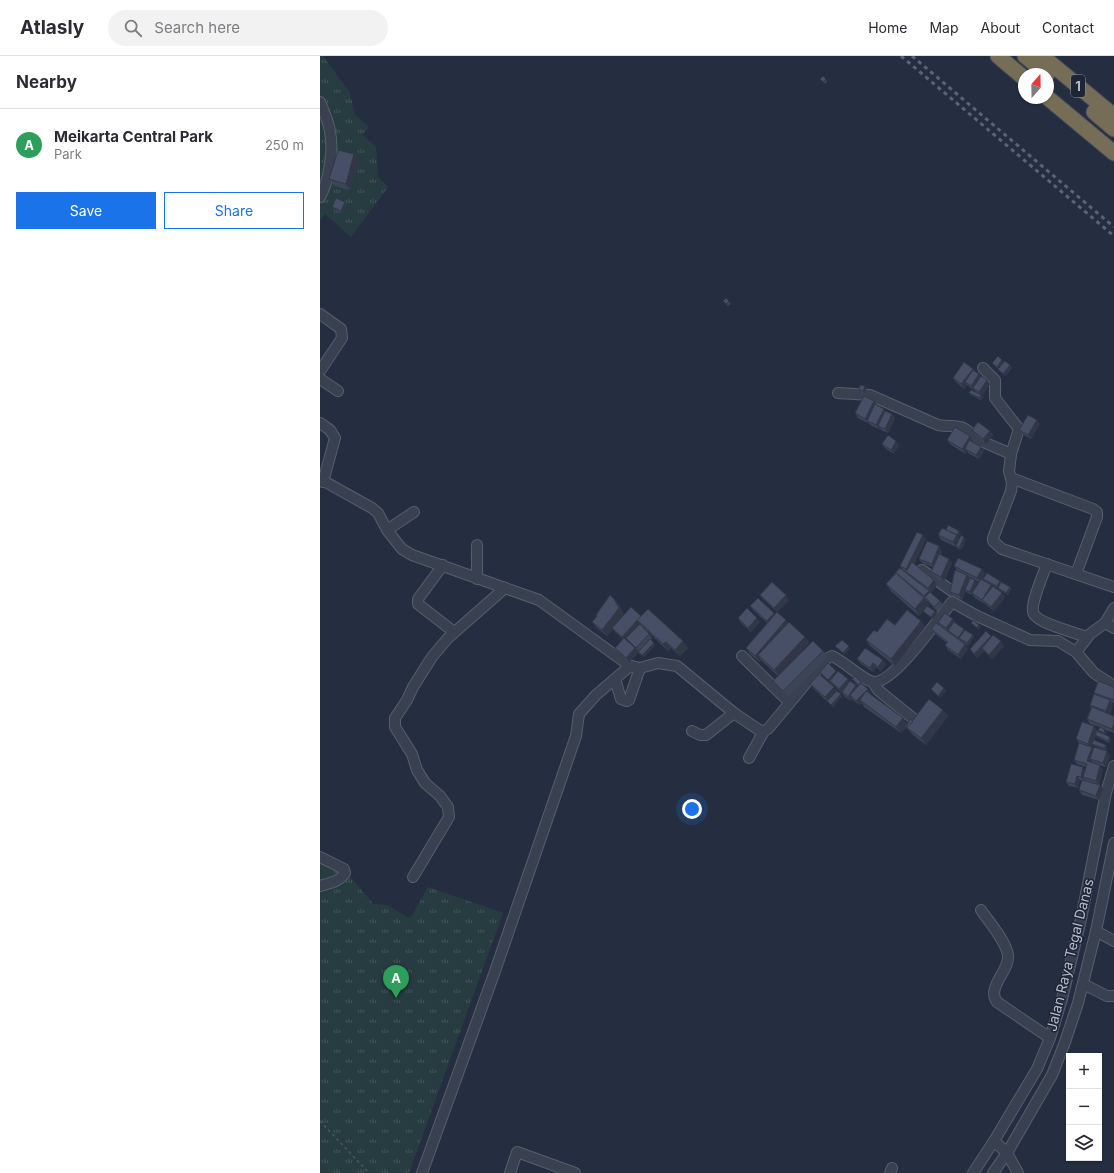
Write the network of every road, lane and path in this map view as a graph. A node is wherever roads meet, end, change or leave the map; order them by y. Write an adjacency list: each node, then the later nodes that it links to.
1 (998, 56): 7 (highway)
2 (1007, 56): 5 (highway)
3 (1025, 56): 6 (highway, 1)
4 (1042, 56): 12 (highway, 1)
5 (1021, 68)
6 (1040, 68)
7 (1018, 73)
8 (1054, 79): 13 (highway, 1)
9 (1054, 95): 14 (highway, 1)
10 (320, 102): 16 (street)
11 (1054, 103): 15 (highway, 1)
12 (1114, 116)
13 (1114, 129)
14 (1114, 144)
15 (1114, 153)
16 (320, 197)
17 (320, 314): 19 (street)
18 (982, 368): 25 (street)
19 (320, 371)
20 (320, 379): 21 (street)
21 (338, 391)
22 (838, 393): 26 (street)
23 (1028, 419): 25 (street)
24 (320, 422): 28 (street)
25 (1019, 429): 26 (street)
26 (1011, 454): 27 (street)
27 (1010, 478): 32 (street); 35 (street)
28 (322, 480): 30 (street)
29 (414, 512): 30 (street)
30 (387, 530): 33 (street)
31 (477, 545): 37 (street)
32 (1046, 564): 35 (street); 46 (street)
33 (443, 565): 37 (street); 45 (street)
34 (922, 570): 40 (street)
35 (1076, 574): 38 (street)
36 (954, 577): 40 (street)
37 (477, 579): 39 (street)
38 (1114, 587)
39 (505, 588): 45 (street); 49 (street)
40 (952, 591): 41 (street)
41 (952, 602): 47 (street); 52 (street)
42 (1114, 608): 43 (street)
43 (1105, 623): 44 (street); 46 (street)
44 (1114, 628)
45 (454, 632): 63 (street)
46 (1087, 637): 47 (street)
47 (1076, 652): 53 (street)
48 (742, 656): 54 (street)
49 (630, 666): 50 (street); 51 (street)
50 (640, 668): 51 (street); 55 (street)
51 (615, 679): 75 (street)
52 (874, 682): 54 (street); 56 (street)
53 (1114, 686)
54 (789, 702): 58 (street)
55 (734, 713): 57 (street); 58 (street)
56 (915, 720)
57 (692, 731)
58 (764, 731): 59 (street)
59 (749, 758)
60 (1114, 766): 70 (street, Jalan Raya Tegal Danas)
61 (1114, 843): 66 (street, Jalan Raya Tegal Danas)
62 (320, 857): 64 (street)
63 (413, 877)
64 (320, 886)
65 (981, 910): 70 (street)
66 (1096, 931): 67 (street); 68 (street, Jalan Raya Tegal Danas)
67 (1114, 941)
68 (1082, 984): 69 (street); 73 (street, Jalan Raya Tegal Danas)
69 (1114, 996)
70 (1050, 1038): 72 (street, Jalan Raya Tegal Danas)
71 (320, 1121): 74 (path)
72 (994, 1141): 73 (street); 78 (street, Jalan Raya Tegal Danas)
73 (1007, 1153): 79 (street, Jalan Raya Tegal Danas); 80 (street)
74 (369, 1173)
75 (422, 1173)
76 (510, 1173): 77 (street)
77 (575, 1173)
78 (973, 1173)
79 (993, 1173)
80 (1018, 1173)

